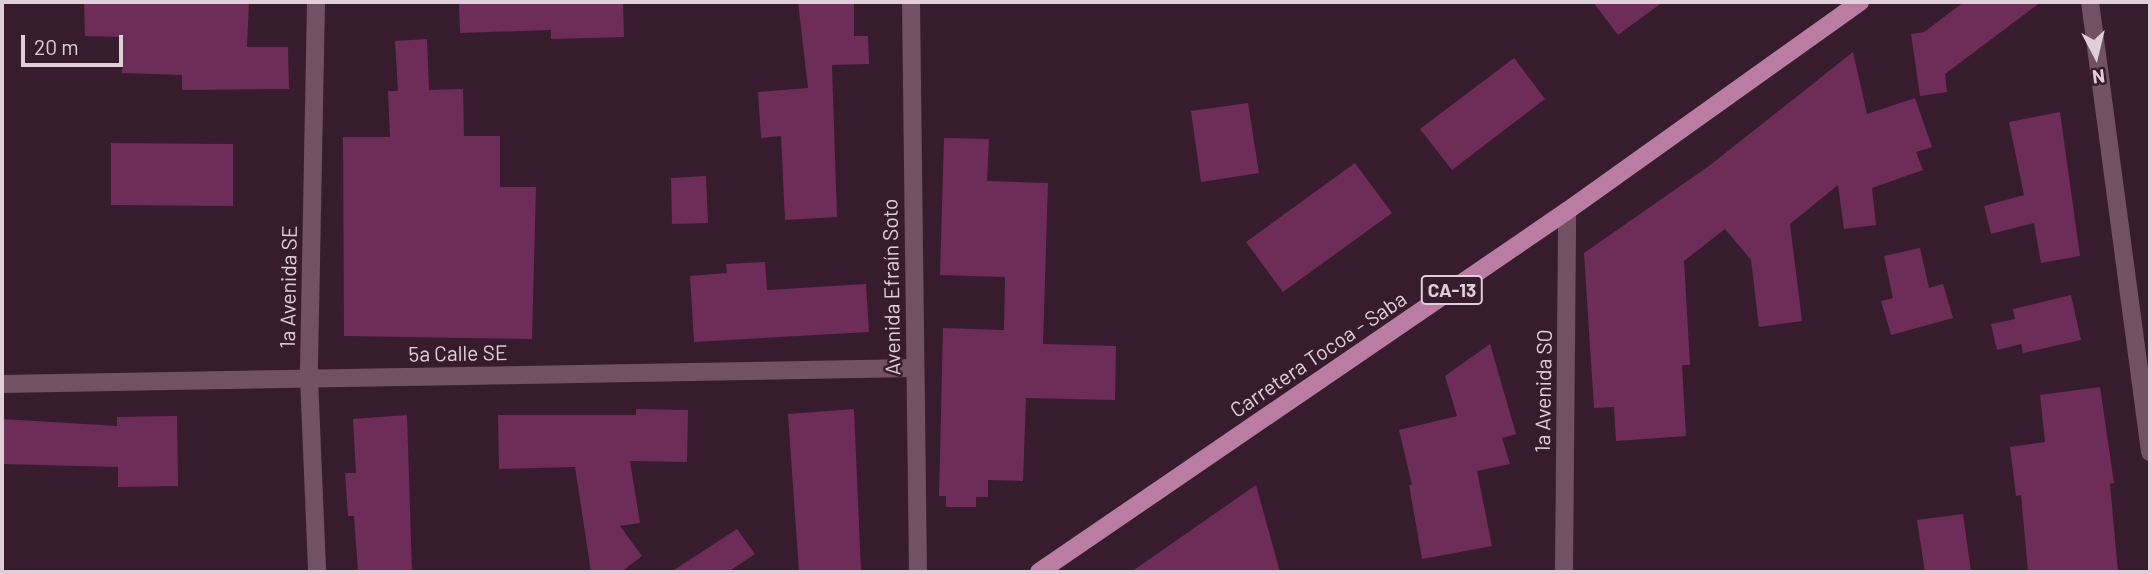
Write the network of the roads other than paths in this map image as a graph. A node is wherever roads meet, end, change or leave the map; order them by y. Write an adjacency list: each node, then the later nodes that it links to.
1 (316, 2): 7 (street, 1a Avenida SE)
2 (911, 2): 6 (street, Avenida Efraín Soto)
3 (1860, 2): 5 (main road, Carretera Tocoa - Saba / CA-13)
4 (2090, 2): 9 (street)
5 (1567, 211): 12 (main road, Carretera Tocoa - Saba / CA-13); 13 (street, 1a Avenida SO)
6 (915, 368): 7 (street, 5a Calle SE); 11 (street, Avenida Efraín Soto)
7 (309, 379): 8 (street, 5a Calle SE); 10 (street, 1a Avenida SE)
8 (2, 384)
9 (2150, 452)
10 (317, 572)
11 (918, 572)
12 (1040, 572)
13 (1564, 572)

